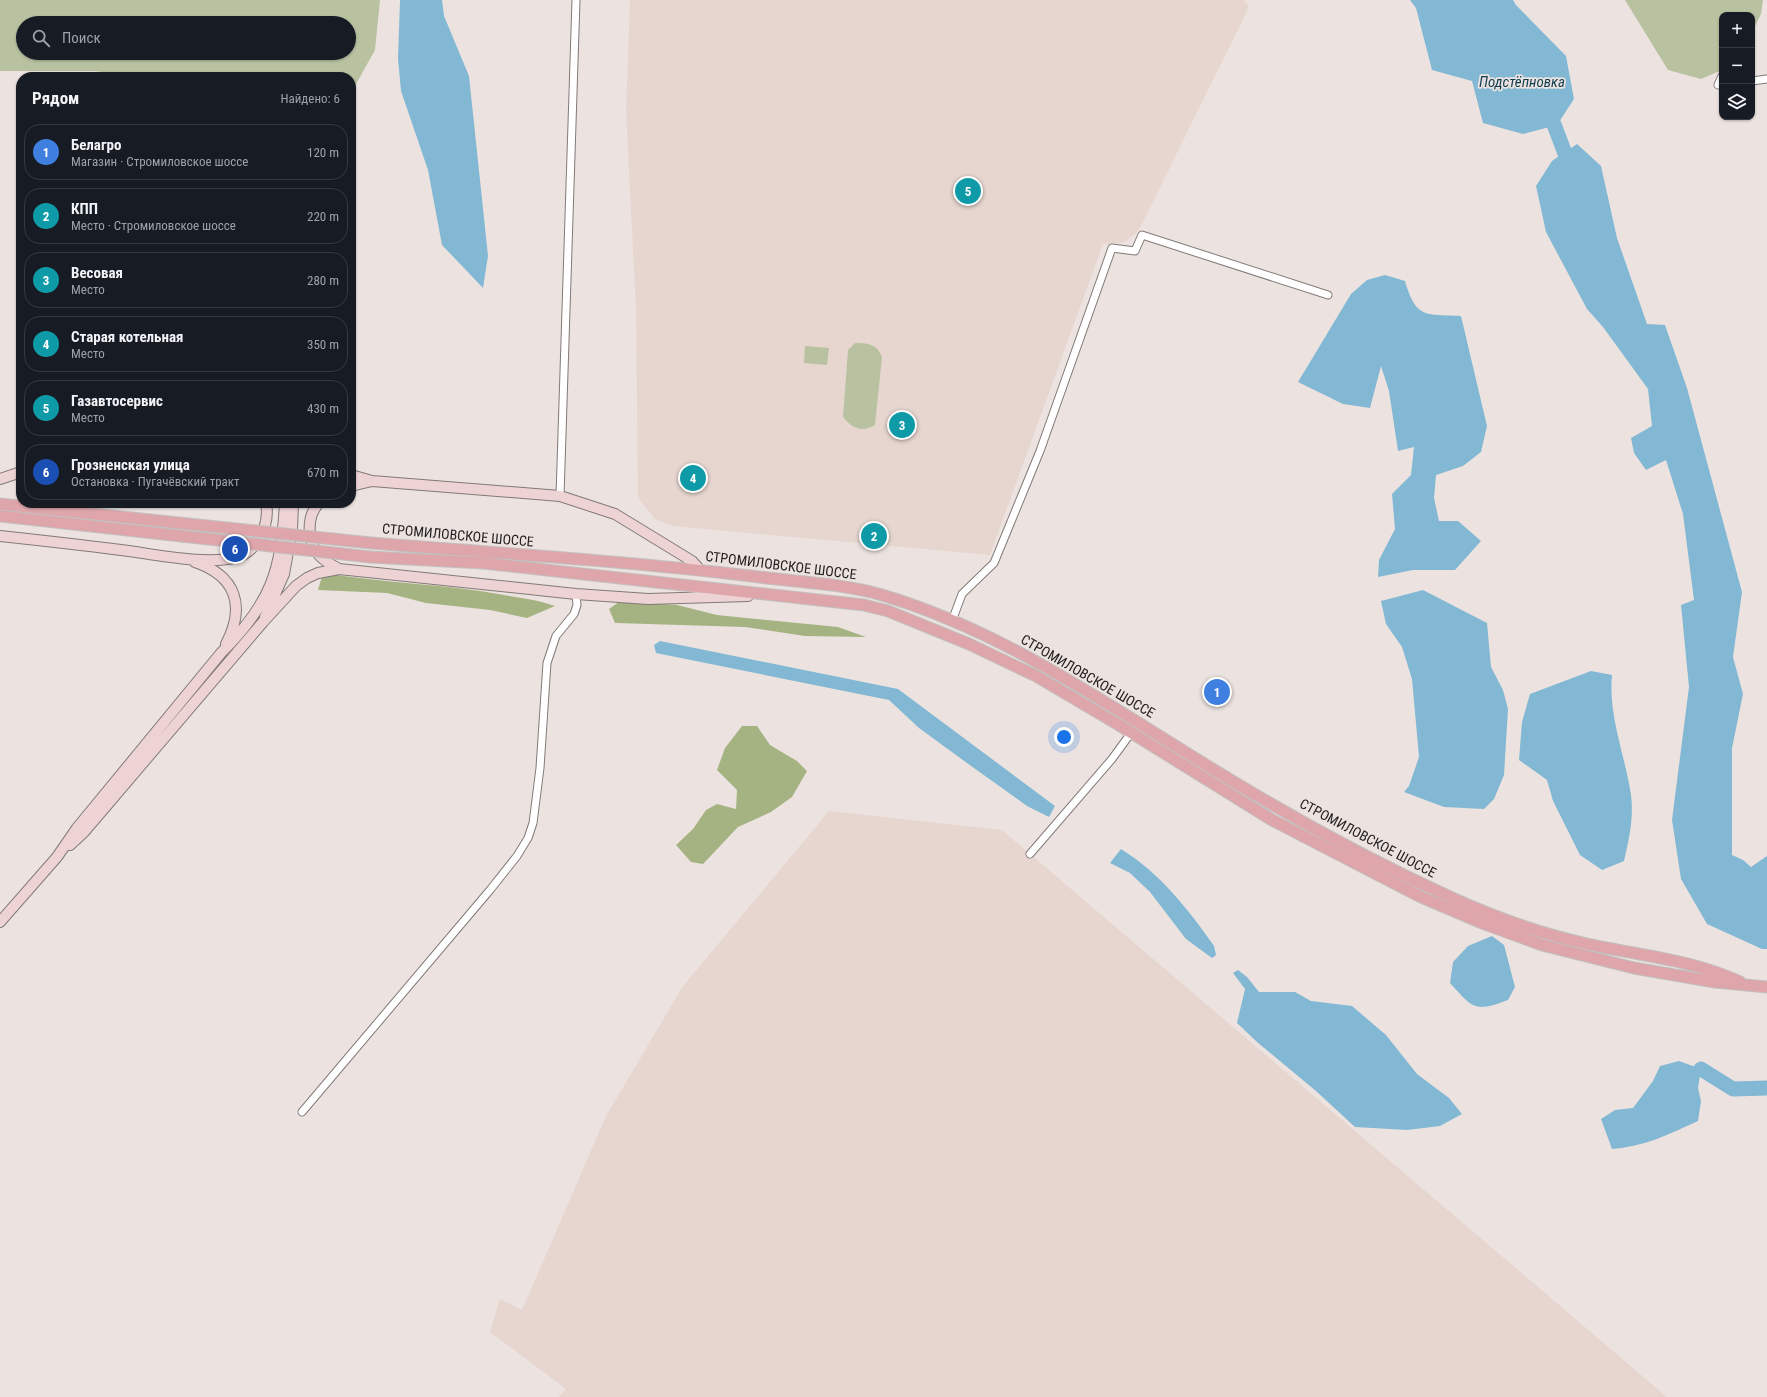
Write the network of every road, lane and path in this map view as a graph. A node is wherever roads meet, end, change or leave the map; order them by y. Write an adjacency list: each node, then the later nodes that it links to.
1 (576, 0): 10 (street)
2 (1767, 79): 3 (street)
3 (1755, 81)
4 (1328, 295): 25 (street)
5 (16, 474): 7 (main road)
6 (356, 476): 8 (main road)
7 (0, 479)
8 (372, 480): 9 (main road); 10 (main road)
9 (356, 485)
10 (560, 496): 22 (main road)
11 (0, 504): 12 (main road, СТРОМИЛОВСКОЕ ШОССЕ, bridge)
12 (16, 506)
13 (38, 508): 22 (main road, СТРОМИЛОВСКОЕ ШОССЕ, bridge)
14 (266, 508): 20 (main road)
15 (285, 508): 27 (main road)
16 (293, 508): 26 (main road)
17 (315, 508): 21 (main road)
18 (0, 516): 24 (main road, СТРОМИЛОВСКОЕ ШОССЕ, bridge)
19 (0, 536): 20 (main road)
20 (188, 559): 27 (main road)
21 (339, 569): 23 (main road); 26 (main road)
22 (700, 570): 25 (main road, СТРОМИЛОВСКОЕ ШОССЕ)
23 (576, 594): 24 (main road); 34 (street)
24 (778, 595): 28 (main road, СТРОМИЛОВСКОЕ ШОССЕ)
25 (952, 621): 32 (main road, СТРОМИЛОВСКОЕ ШОССЕ)
26 (263, 622): 30 (main road)
27 (221, 653): 30 (main road)
28 (1131, 733): 29 (street); 32 (main road, СТРОМИЛОВСКОЕ ШОССЕ)
29 (1030, 854)
30 (57, 857): 31 (main road)
31 (0, 922)
32 (1746, 984): 33 (main road, СТРОМИЛОВСКОЕ ШОССЕ)
33 (1767, 987)
34 (302, 1112)

